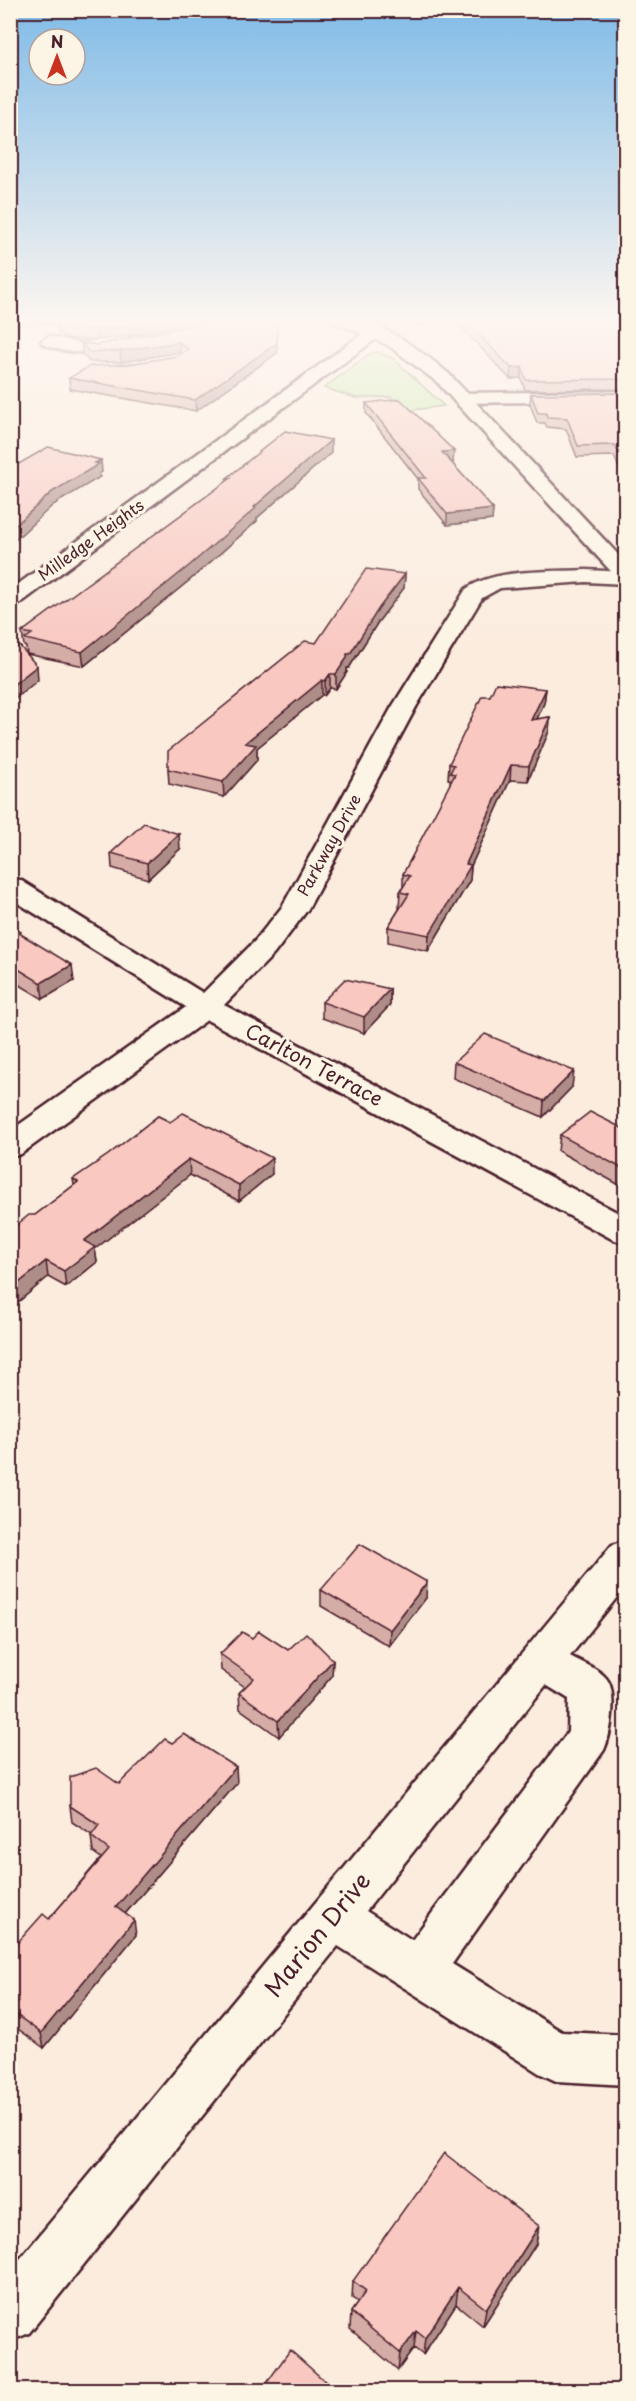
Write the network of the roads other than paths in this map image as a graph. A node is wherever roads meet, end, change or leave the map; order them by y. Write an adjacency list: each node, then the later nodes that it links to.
1 (243, 429): 4 (street, Milledge Heights)
2 (490, 429): 3 (street)
3 (626, 577): 6 (street, Parkway Drive)
4 (10, 600)
5 (10, 886): 6 (street, Carlton Terrace)
6 (206, 1007): 7 (street, Parkway Drive); 8 (street, Carlton Terrace)
7 (10, 1147)
8 (626, 1232)
9 (626, 1556): 10 (street, Marion Drive)
10 (541, 1660): 11 (street, Marion Drive); 12 (street)
11 (333, 1917): 12 (street); 14 (street, Marion Drive)
12 (419, 1970): 13 (street)
13 (626, 2060)
14 (10, 2314)

